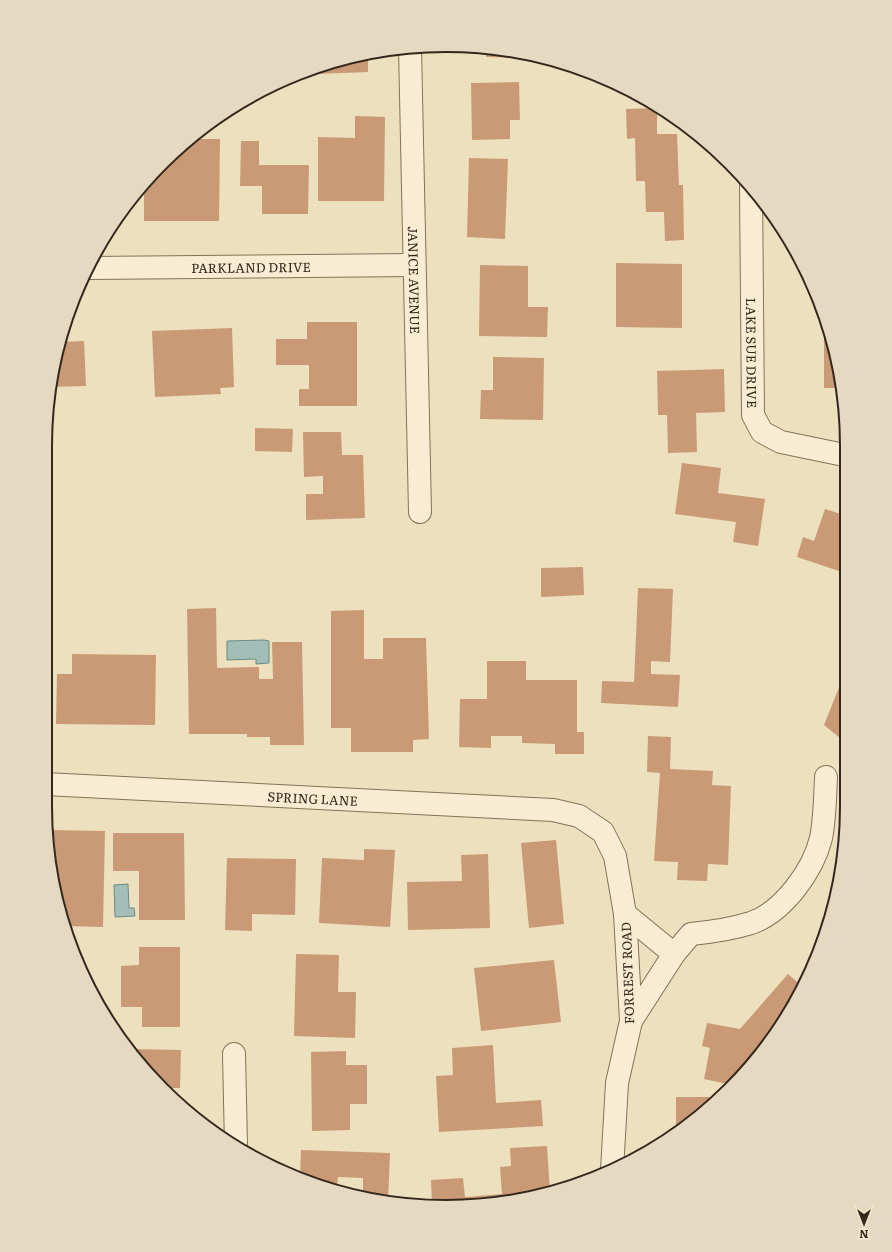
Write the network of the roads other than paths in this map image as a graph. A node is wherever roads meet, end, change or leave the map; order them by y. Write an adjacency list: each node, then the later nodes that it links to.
1 (410, 54): 3 (street, JANICE AVENUE)
2 (751, 197): 5 (street, LAKE SUE DRIVE)
3 (414, 265): 4 (street, PARKLAND DRIVE); 6 (street, JANICE AVENUE)
4 (95, 268)
5 (840, 454)
6 (420, 512)
7 (826, 777): 11 (street)
8 (52, 784): 9 (street, SPRING LANE)
9 (579, 816): 10 (street, FORREST ROAD)
10 (625, 914): 11 (street); 12 (street, FORREST ROAD)
11 (674, 954): 12 (street)
12 (631, 1021): 15 (street, FORREST ROAD)
13 (234, 1054): 14 (street)
14 (236, 1139)
15 (613, 1163)

